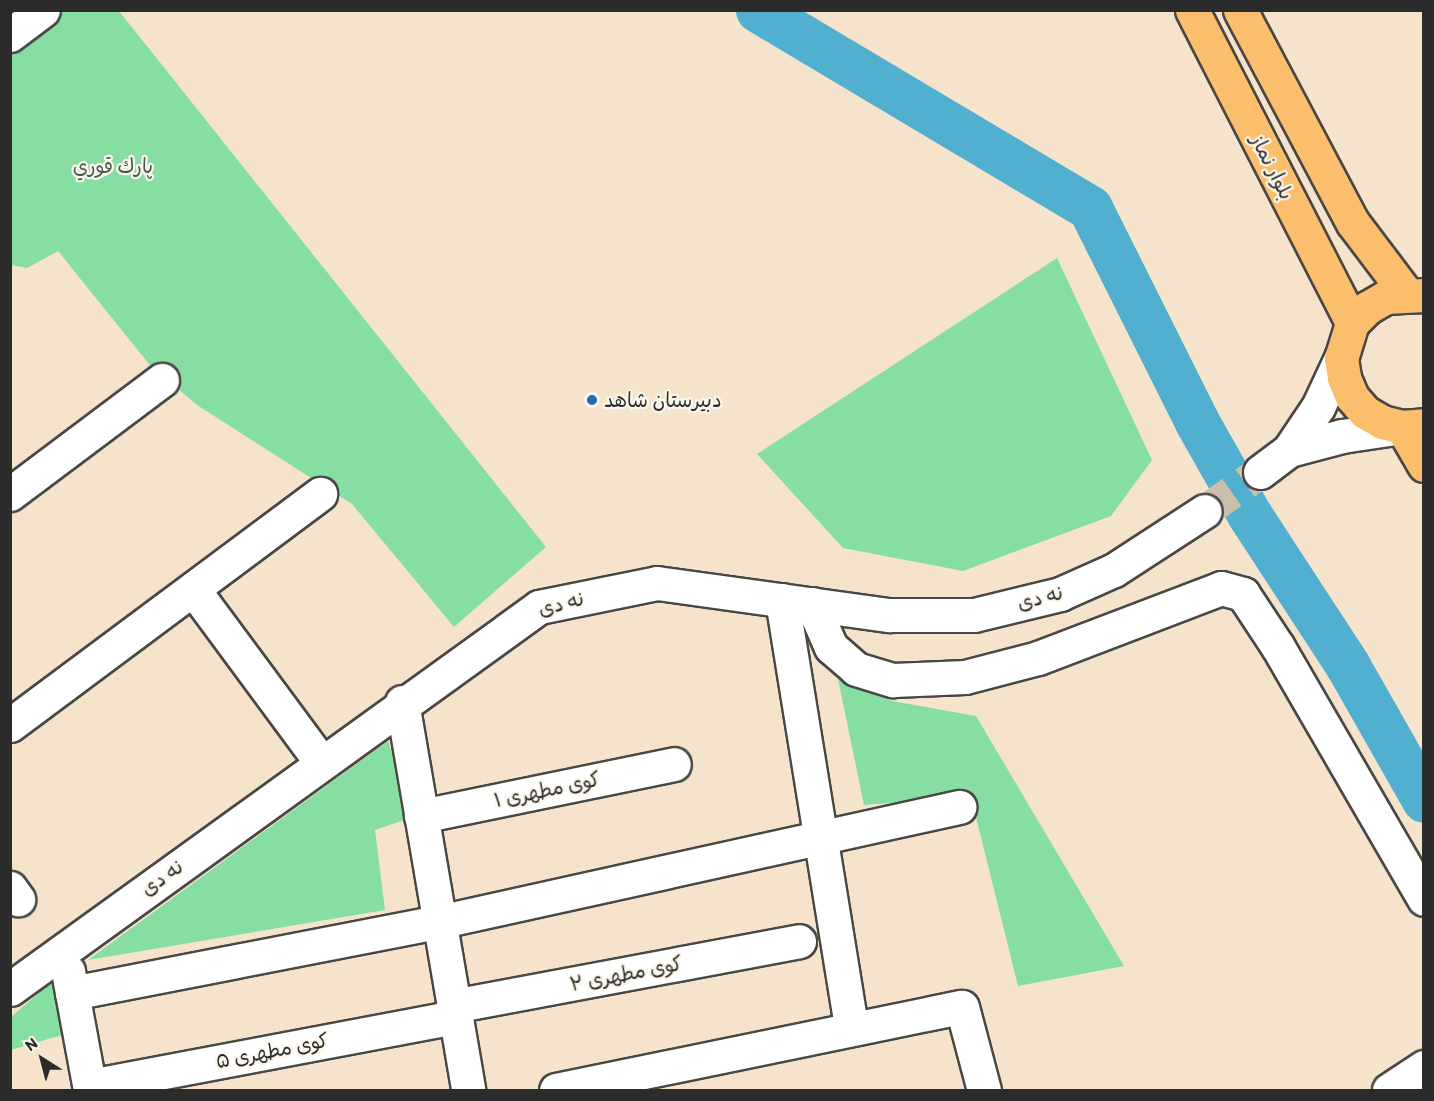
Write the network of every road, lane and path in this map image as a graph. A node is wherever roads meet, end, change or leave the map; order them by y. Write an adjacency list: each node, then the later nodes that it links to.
1 (43, 10): 4 (street)
2 (1192, 10): 6 (main road, بلوار نماز)
3 (1240, 10): 5 (main road)
4 (10, 35)
5 (1415, 294): 6 (main road)
6 (1352, 323): 7 (main road)
7 (1341, 358): 9 (main road); 10 (street)
8 (162, 380): 13 (street)
9 (1413, 426): 10 (street); 11 (main road)
10 (1289, 450): 12 (street)
11 (1424, 465)
12 (1260, 472)
13 (10, 494)
14 (320, 494): 16 (street)
15 (1205, 511): 17 (street, نه دی)
16 (193, 589): 19 (street); 20 (street)
17 (797, 602): 18 (street, نه دی); 24 (street); 25 (street)
18 (402, 702): 20 (street, نه دی); 23 (street)
19 (10, 724)
20 (321, 762): 28 (street, نه دی)
21 (674, 764): 23 (street, کوی مطهری ۱)
22 (959, 807): 24 (street)
23 (421, 816): 26 (street)
24 (821, 836): 26 (street); 32 (street)
25 (1424, 899)
26 (438, 922): 30 (street); 31 (street)
27 (799, 941): 31 (street, کوی مطهری ۲)
28 (64, 950): 29 (street, نه دی); 30 (street)
29 (10, 989)
30 (72, 993): 34 (street)
31 (454, 1012): 34 (street, کوی مطهری ۵); 35 (street)
32 (851, 1028): 36 (street); 37 (street)
33 (1424, 1066): 38 (street)
34 (90, 1088)
35 (468, 1090)
36 (556, 1090)
37 (984, 1090)
38 (1389, 1090)

